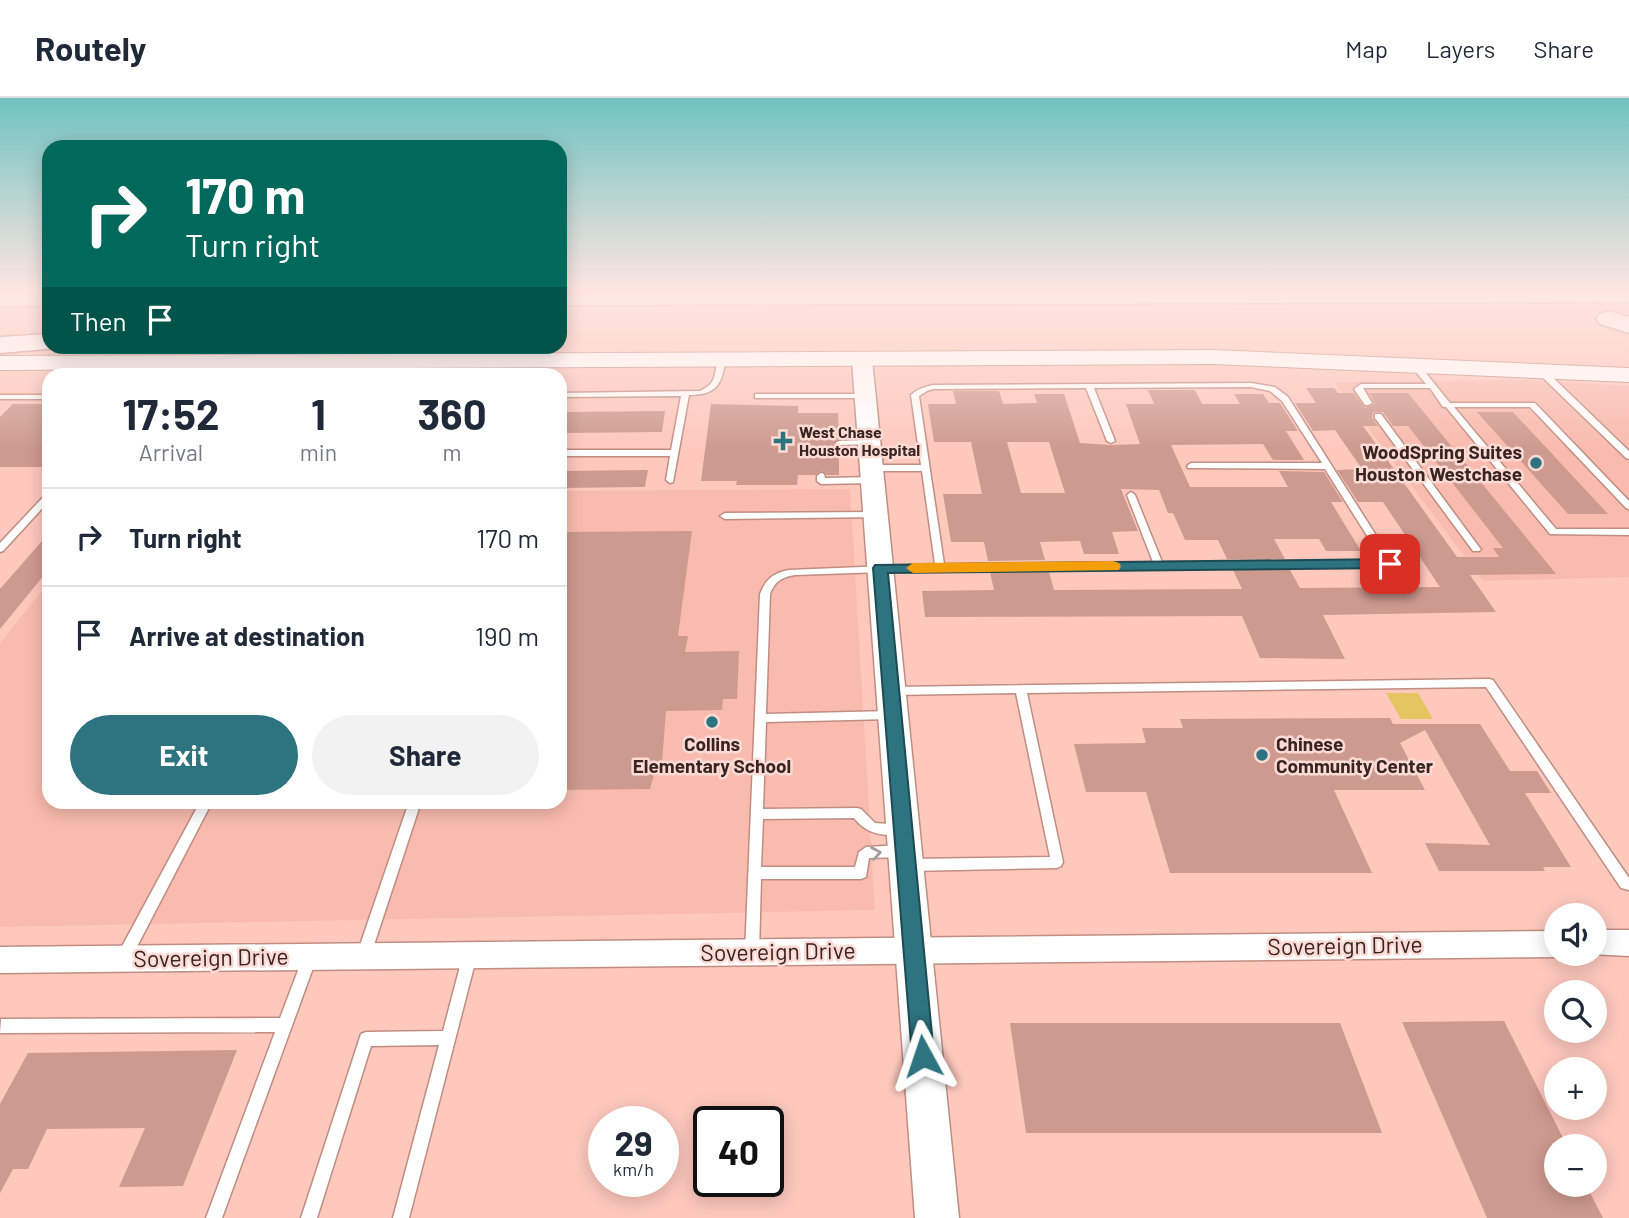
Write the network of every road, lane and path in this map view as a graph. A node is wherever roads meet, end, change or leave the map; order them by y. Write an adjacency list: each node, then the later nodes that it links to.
1 (862, 360): 2 (main road); 4 (main road); 13 (street)
2 (721, 361): 5 (main road); 11 (lane)
3 (0, 363): 5 (main road)
4 (1414, 364): 6 (main road); 9 (lane)
5 (200, 368)
6 (1541, 370): 7 (main road); 24 (lane)
7 (1629, 375)
8 (1089, 386): 19 (lane); 26 (lane); 27 (lane)
9 (1430, 386): 16 (lane); 17 (lane)
10 (567, 395): 11 (lane)
11 (685, 395): 23 (lane)
12 (758, 396): 13 (lane)
13 (865, 396): 20 (street)
14 (0, 397): 15 (lane)
15 (42, 397)
16 (1368, 403)
17 (1446, 405): 33 (lane); 36 (lane)
18 (1378, 416): 38 (lane)
19 (1111, 441)
20 (869, 442): 21 (lane); 28 (street)
21 (839, 443)
22 (567, 453): 23 (lane)
23 (675, 453): 30 (lane)
24 (1629, 456)
25 (1191, 466): 26 (lane)
26 (1327, 466): 39 (lane)
27 (925, 468): 28 (lane); 41 (lane)
28 (872, 474): 29 (lane); 34 (street)
29 (821, 475)
30 (670, 480)
31 (1132, 495): 39 (lane)
32 (42, 504): 37 (lane)
33 (1629, 506)
34 (876, 515): 35 (lane); 40 (street)
35 (725, 516)
36 (1629, 531)
37 (0, 549)
38 (1476, 549)
39 (1159, 566): 41 (lane)
40 (880, 568): 41 (lane); 43 (street); 44 (lane)
41 (940, 568)
42 (1021, 690): 43 (lane); 48 (lane); 50 (lane)
43 (892, 703): 44 (lane); 48 (street)
44 (761, 718): 47 (lane)
45 (202, 809): 59 (lane)
46 (413, 809): 58 (lane)
47 (757, 814): 48 (lane); 49 (lane)
48 (905, 848): 49 (lane, one-way to 48); 54 (street)
49 (755, 873): 55 (lane)
50 (1629, 884)
51 (1607, 943): 52 (street)
52 (1629, 943)
53 (1544, 944): 54 (street, Sovereign Drive)
54 (913, 951): 55 (street, Sovereign Drive); 67 (street)
55 (752, 953): 56 (street, Sovereign Drive)
56 (470, 956): 58 (street, Sovereign Drive); 63 (lane)
57 (310, 957): 58 (street, Sovereign Drive); 59 (street, Sovereign Drive); 61 (lane)
58 (363, 957)
59 (123, 959): 60 (street, Sovereign Drive)
60 (0, 960)
61 (285, 1025): 62 (lane); 64 (lane)
62 (1, 1026)
63 (448, 1038): 65 (lane); 66 (lane)
64 (214, 1218)
65 (309, 1218)
66 (401, 1218)
67 (937, 1218)

